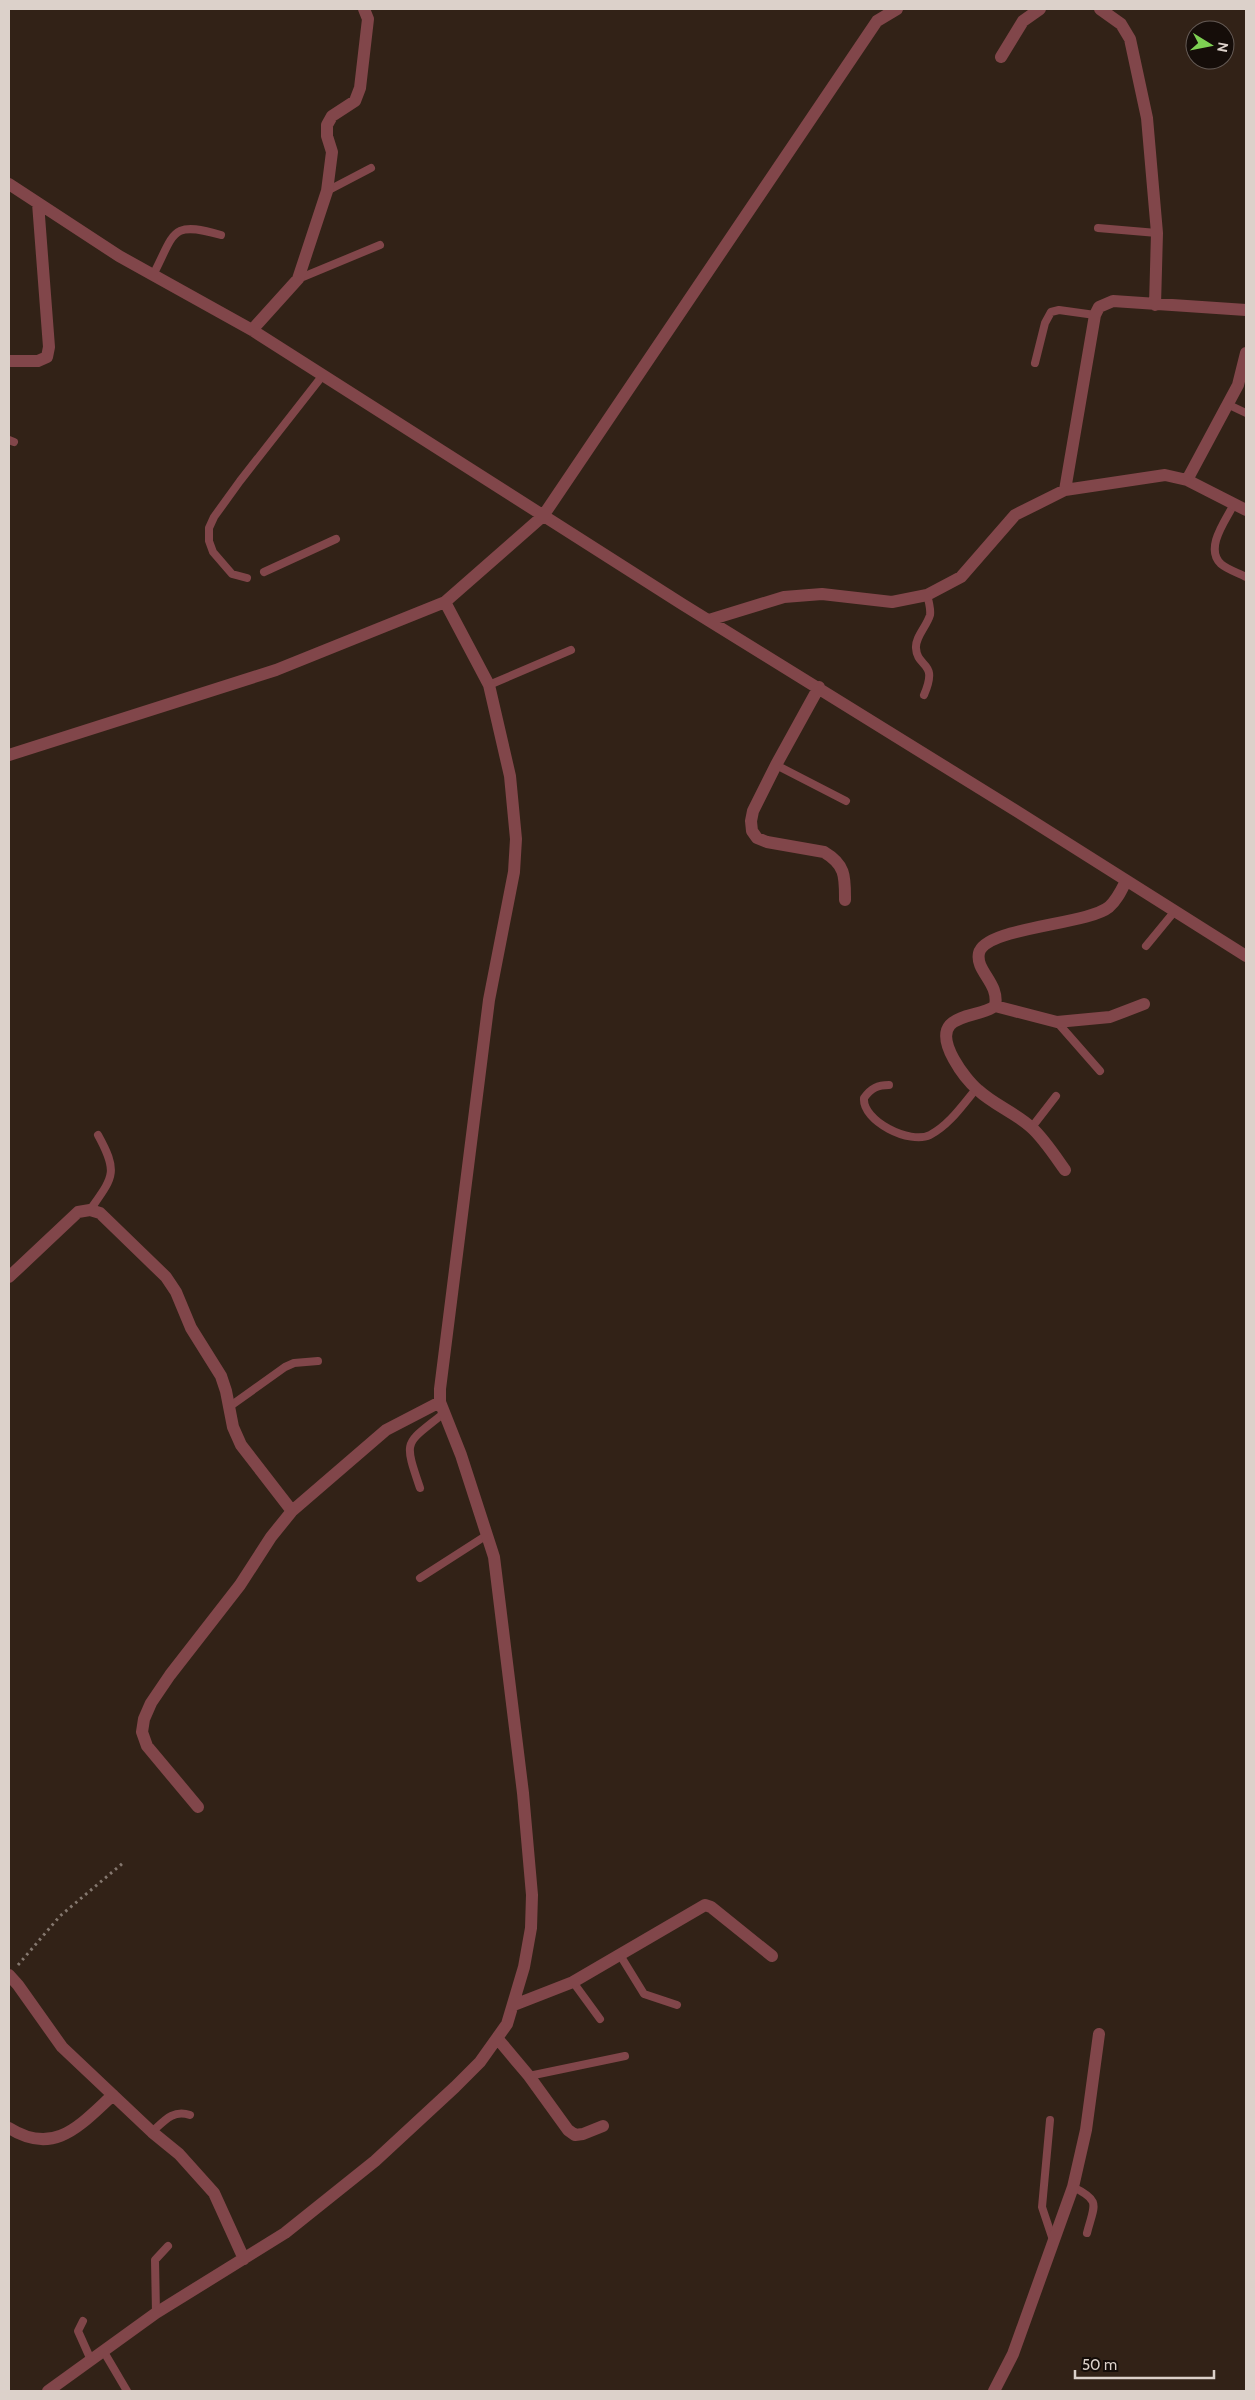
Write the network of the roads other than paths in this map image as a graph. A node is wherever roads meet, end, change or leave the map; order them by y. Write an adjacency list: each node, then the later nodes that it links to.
1 (364, 9): 8 (street)
2 (898, 9): 30 (street)
3 (1040, 9): 5 (street)
4 (1100, 9): 11 (street)
5 (1001, 57)
6 (370, 168): 8 (lane)
7 (9, 184): 9 (street)
8 (327, 191): 15 (street)
9 (38, 203): 14 (street); 21 (street)
10 (1098, 228): 11 (lane)
11 (1157, 233): 16 (street)
12 (221, 235): 14 (lane)
13 (380, 244): 15 (lane)
14 (153, 275): 19 (street)
15 (298, 279): 19 (street)
16 (1156, 305): 17 (street); 18 (street)
17 (1246, 310)
18 (1095, 314): 22 (lane); 27 (street)
19 (252, 330): 23 (street)
20 (1246, 353): 24 (street)
21 (9, 361)
22 (1035, 363)
23 (323, 375): 30 (street); 34 (lane)
24 (1227, 404): 25 (lane); 26 (street)
25 (1246, 413)
26 (1187, 480): 27 (street); 28 (street)
27 (1064, 490): 35 (street)
28 (1234, 504): 29 (street); 33 (lane)
29 (1246, 510)
30 (544, 516): 36 (street); 37 (street)
31 (336, 539): 32 (lane)
32 (264, 572)
33 (1246, 577)
34 (248, 578)
35 (927, 595): 37 (street); 41 (lane)
36 (445, 602): 39 (street); 42 (street)
37 (709, 620): 40 (street)
38 (571, 650): 39 (lane)
39 (489, 685): 64 (street)
40 (818, 687): 43 (street); 45 (street)
41 (924, 695)
42 (9, 755)
43 (776, 765): 44 (lane); 46 (street)
44 (846, 801)
45 (1126, 881): 47 (street); 51 (street)
46 (845, 900)
47 (1174, 912): 48 (lane); 49 (street)
48 (1146, 946)
49 (1246, 956)
50 (1144, 1004): 52 (street)
51 (996, 1006): 52 (street); 55 (street)
52 (1057, 1022): 53 (lane)
53 (1100, 1071)
54 (889, 1085): 55 (lane)
55 (976, 1089): 57 (street)
56 (1056, 1096): 57 (lane)
57 (1032, 1127): 59 (street)
58 (98, 1135): 60 (lane)
59 (1065, 1170)
60 (90, 1210): 61 (street); 63 (street)
61 (9, 1277)
62 (318, 1361): 63 (lane)
63 (229, 1406): 66 (street)
64 (442, 1407): 65 (lane); 66 (street); 67 (street)
65 (420, 1488)
66 (292, 1511): 69 (street)
67 (487, 1535): 68 (lane); 74 (street)
68 (420, 1578)
69 (198, 1807)
70 (620, 1955): 71 (street); 73 (street); 75 (lane)
71 (772, 1956)
72 (9, 1975): 81 (street)
73 (573, 1982): 74 (street); 76 (lane)
74 (514, 2005): 78 (street)
75 (676, 2005)
76 (600, 2019)
77 (1099, 2034): 87 (street)
78 (497, 2038): 80 (street); 91 (street)
79 (625, 2056): 80 (lane)
80 (529, 2076): 84 (street)
81 (113, 2095): 85 (street); 86 (street)
82 (190, 2115): 86 (lane)
83 (1050, 2120): 89 (lane)
84 (603, 2126)
85 (9, 2128)
86 (152, 2132): 91 (street)
87 (1073, 2187): 88 (lane); 89 (street)
88 (1087, 2233)
89 (1053, 2240): 98 (street)
90 (168, 2246): 92 (lane)
91 (244, 2259): 92 (street)
92 (156, 2313): 94 (street)
93 (83, 2321): 95 (lane)
94 (104, 2352): 95 (street); 97 (lane)
95 (91, 2360): 96 (street)
96 (48, 2391)
97 (126, 2391)
98 (994, 2391)

